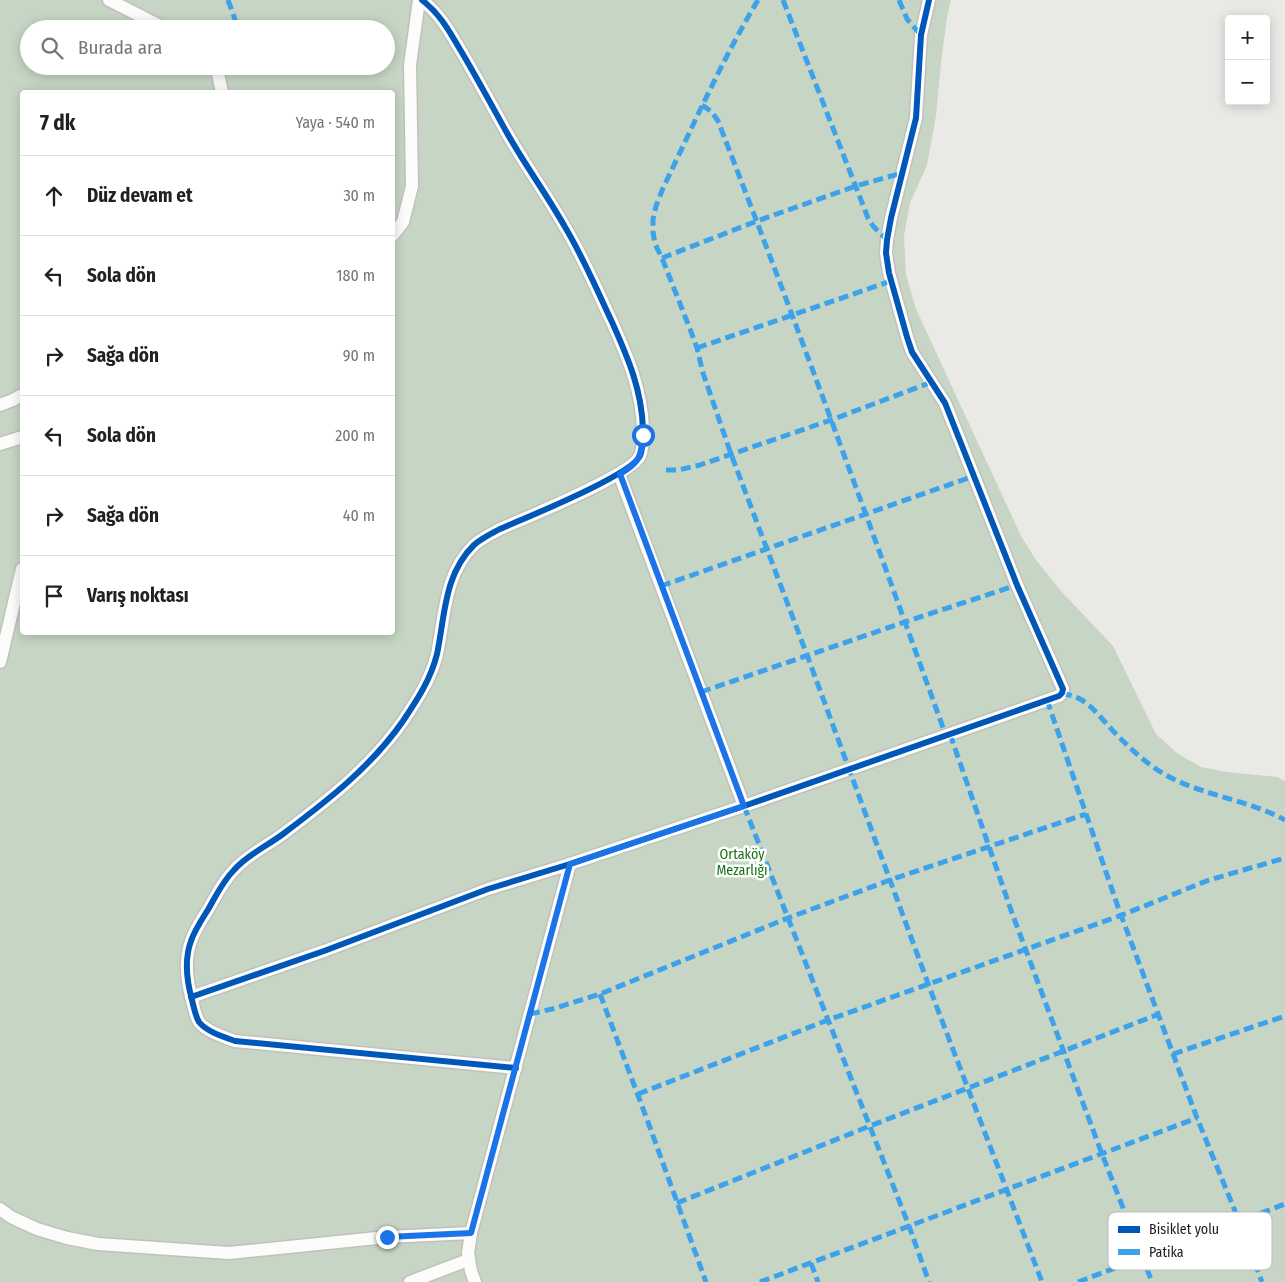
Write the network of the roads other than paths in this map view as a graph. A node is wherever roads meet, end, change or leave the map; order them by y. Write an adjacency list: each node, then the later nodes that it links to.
1 (109, 0): 4 (street)
2 (421, 0): 7 (street); 12 (street)
3 (929, 0): 15 (street)
4 (148, 20)
5 (218, 75): 6 (street)
6 (222, 90)
7 (395, 232)
8 (20, 396): 9 (street)
9 (0, 405)
10 (20, 438): 11 (street)
11 (0, 444)
12 (620, 474): 15 (street); 17 (street)
13 (20, 577): 14 (street)
14 (0, 662)
15 (744, 806): 16 (street)
16 (570, 864): 17 (street); 18 (street)
17 (191, 997): 18 (street)
18 (516, 1068): 20 (street)
19 (0, 1209): 20 (street)
20 (471, 1233): 21 (street)
21 (468, 1260): 22 (street); 23 (street)
22 (410, 1282)
23 (475, 1282)

